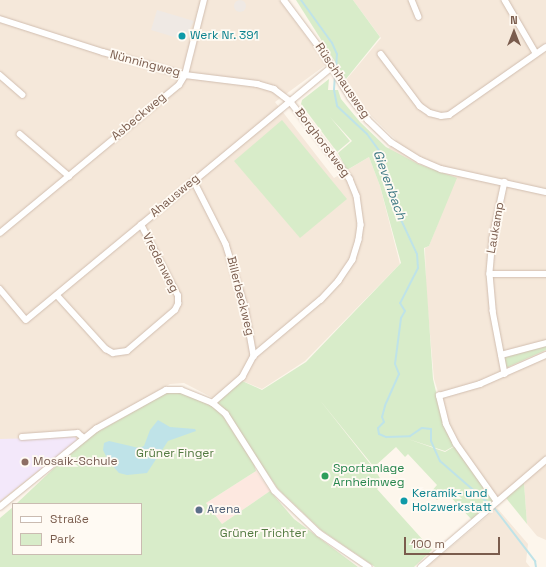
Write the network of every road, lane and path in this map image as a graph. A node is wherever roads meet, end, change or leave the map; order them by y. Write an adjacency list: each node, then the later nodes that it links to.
1 (204, 0): 12 (street, Asbeckweg)
2 (284, 0): 10 (street, Rüschhausweg)
3 (412, 0): 5 (street)
4 (505, 0): 8 (street)
5 (419, 17)
6 (0, 19): 12 (street, Nünningweg)
7 (546, 47): 8 (street)
8 (536, 53): 9 (street)
9 (381, 54)
10 (332, 66): 14 (street, Ahausweg); 18 (street, Rüschhausweg)
11 (0, 75): 13 (street)
12 (185, 75): 14 (street, Nünningweg); 16 (street, Asbeckweg)
13 (23, 95)
14 (290, 101): 17 (street, Ahausweg); 29 (street, Borghorstweg)
15 (20, 134): 16 (street)
16 (69, 176): 21 (street, Asbeckweg)
17 (194, 181): 20 (street, Ahausweg); 29 (street, Billerbeckweg)
18 (505, 182): 19 (street, Rüschhausweg); 22 (street, Laukamp)
19 (546, 192)
20 (141, 225): 25 (street, Ahausweg); 25 (street, Vredenweg)
21 (1, 230)
22 (490, 274): 23 (street); 27 (street, Laukamp)
23 (546, 274)
24 (0, 289): 25 (street, Ahausweg)
25 (57, 295)
26 (546, 343): 27 (street)
27 (501, 354): 30 (street, Laukamp)
28 (546, 355): 30 (street)
29 (254, 356): 31 (street)
30 (505, 374): 35 (street)
31 (213, 403): 33 (street); 37 (street)
32 (22, 437): 33 (street)
33 (84, 438): 36 (street)
34 (546, 460): 35 (street)
35 (497, 503): 38 (street)
36 (0, 507)
37 (369, 567)
38 (421, 567)

